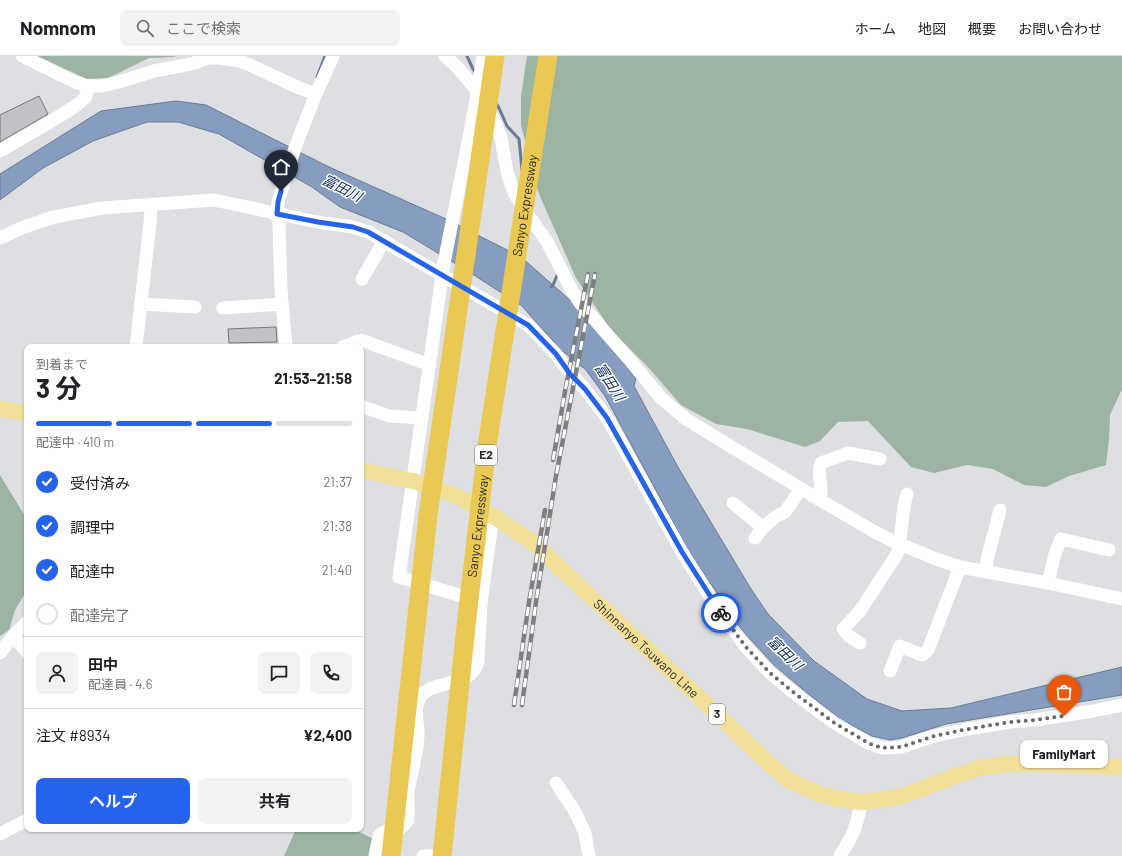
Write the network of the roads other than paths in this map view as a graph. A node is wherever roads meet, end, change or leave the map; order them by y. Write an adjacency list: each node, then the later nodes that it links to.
1 (22, 56): 7 (street)
2 (332, 56): 9 (street)
3 (445, 56): 8 (street)
4 (483, 56): 8 (street)
5 (495, 56): 60 (highway)
6 (548, 56): 62 (highway, Sanyo Expressway / E2)
7 (88, 86): 9 (street); 10 (street)
8 (478, 92): 15 (street); 32 (street)
9 (316, 94): 12 (street)
10 (0, 151)
11 (151, 205): 12 (street); 13 (street); 17 (street)
12 (277, 214): 14 (street); 18 (street)
13 (0, 238)
14 (384, 241): 15 (street); 16 (street)
15 (443, 272): 24 (street); 53 (street)
16 (362, 279)
17 (140, 304): 19 (street); 21 (street)
18 (282, 304): 20 (street); 22 (street)
19 (195, 307)
20 (223, 308)
21 (136, 344)
22 (286, 344)
23 (350, 344): 24 (street)
24 (430, 365): 28 (street)
25 (364, 407): 28 (street)
26 (0, 409): 27 (main road)
27 (24, 413)
28 (422, 418): 31 (street)
29 (880, 459): 34 (street)
30 (364, 471): 31 (main road, Shinnanyo Tsuwano Line / 3)
31 (413, 481): 37 (main road, Shinnanyo Tsuwano Line / 3); 46 (street)
32 (801, 489): 34 (street); 38 (street)
33 (907, 494): 40 (street)
34 (820, 500): 40 (street)
35 (733, 502): 38 (street)
36 (1000, 510): 43 (street)
37 (493, 516): 46 (street); 56 (main road, Shinnanyo Tsuwano Line / 3)
38 (763, 528): 39 (street)
39 (755, 538)
40 (900, 545): 42 (street); 49 (street)
41 (1109, 550): 44 (street)
42 (960, 566): 43 (street); 52 (street)
43 (986, 572): 44 (street)
44 (1048, 583): 45 (street)
45 (1122, 599)
46 (481, 602): 59 (street)
47 (24, 625): 48 (street)
48 (13, 636): 50 (street); 51 (street)
49 (860, 643)
50 (24, 649)
51 (0, 652)
52 (890, 671)
53 (1122, 705)
54 (1122, 767): 56 (main road, Shinnanyo Tsuwano Line / 3)
55 (556, 783): 63 (street)
56 (861, 802): 64 (street)
57 (24, 822): 58 (street)
58 (0, 834)
59 (375, 856)
60 (391, 856)
61 (423, 856): 62 (street)
62 (442, 856)
63 (589, 856)
64 (840, 856)

